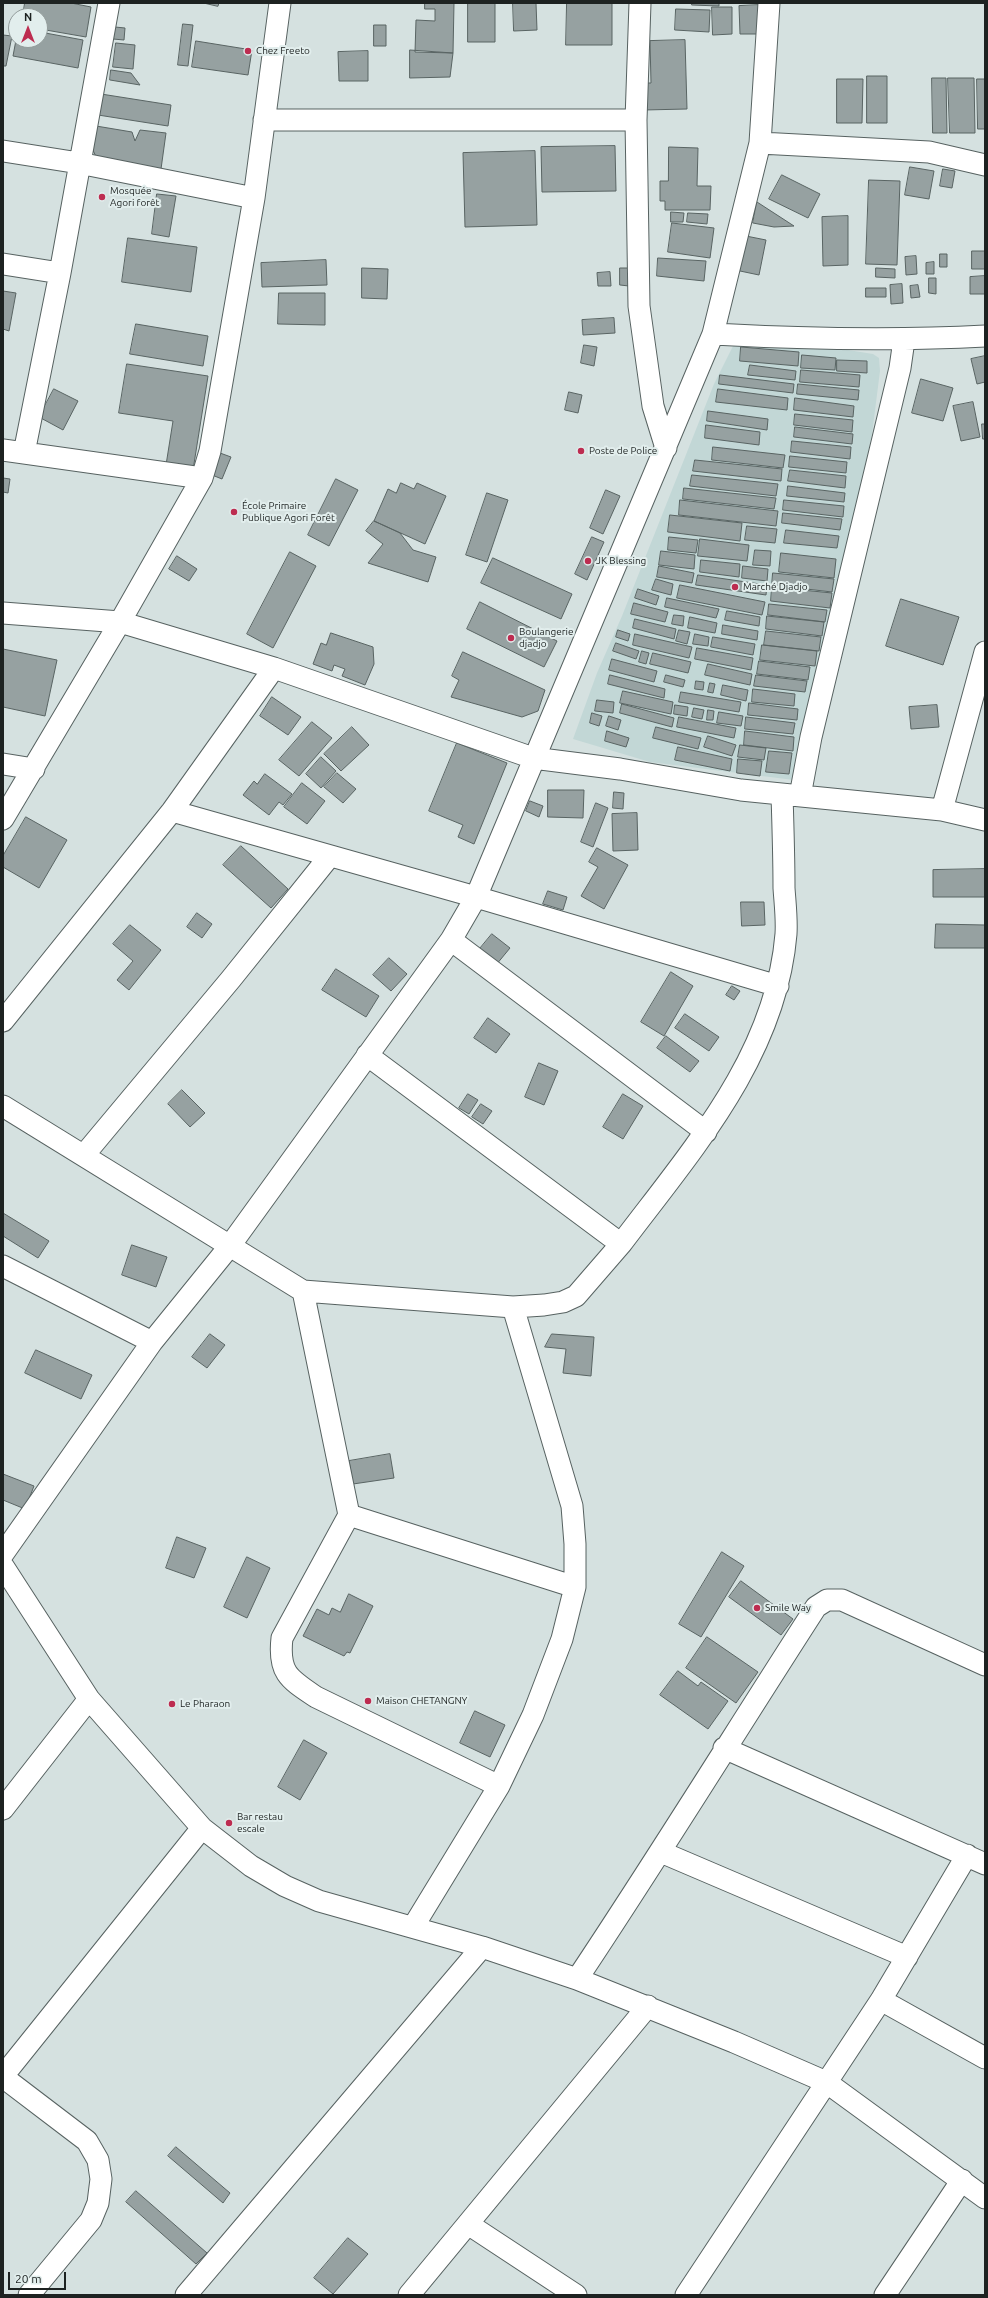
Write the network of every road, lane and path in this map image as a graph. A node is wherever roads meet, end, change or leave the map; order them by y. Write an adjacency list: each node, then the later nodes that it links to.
1 (109, 3): 9 (street)
2 (280, 3): 5 (street)
3 (640, 3): 6 (street)
4 (769, 3): 7 (street)
5 (264, 120): 6 (street); 11 (street)
6 (636, 120): 17 (street)
7 (760, 143): 10 (street); 14 (street)
8 (3, 151): 9 (street)
9 (79, 163): 11 (street); 13 (street)
10 (985, 165)
11 (254, 198): 20 (street)
12 (3, 264): 13 (street)
13 (60, 273): 19 (street)
14 (713, 334): 16 (street); 17 (street)
15 (985, 336): 16 (street)
16 (904, 340): 28 (street)
17 (666, 448): 25 (street)
18 (3, 450): 19 (street)
19 (24, 453): 20 (street)
20 (202, 478): 22 (street)
21 (3, 613): 22 (street)
22 (120, 622): 24 (street); 27 (street)
23 (985, 652): 29 (street)
24 (274, 668): 25 (street); 30 (street)
25 (534, 758): 28 (street); 34 (street)
26 (3, 764): 27 (street)
27 (34, 769): 31 (street)
28 (791, 795): 29 (street); 36 (street)
29 (942, 810): 32 (street)
30 (172, 811): 33 (street); 37 (street)
31 (3, 819)
32 (985, 820)
33 (329, 857): 34 (street); 41 (street)
34 (476, 897): 35 (street); 36 (street)
35 (451, 940): 38 (street); 40 (street)
36 (778, 986): 40 (street)
37 (3, 1021)
38 (367, 1055): 42 (street); 43 (street)
39 (3, 1106): 41 (street)
40 (706, 1132): 42 (street)
41 (84, 1155): 43 (street)
42 (621, 1244): 46 (street)
43 (229, 1247): 45 (street); 47 (street)
44 (3, 1266): 47 (street)
45 (303, 1291): 46 (street); 48 (street)
46 (513, 1307): 51 (street)
47 (152, 1342): 49 (street)
48 (349, 1515): 51 (street); 55 (street)
49 (3, 1554)
50 (3, 1566): 53 (street)
51 (575, 1587): 55 (street)
52 (985, 1665): 54 (street)
53 (90, 1699): 56 (street); 57 (street)
54 (724, 1748): 58 (street); 59 (street)
55 (499, 1786): 60 (street)
56 (3, 1809)
57 (202, 1828): 60 (street); 67 (street)
58 (661, 1852): 62 (street); 63 (street)
59 (976, 1859): 62 (street)
60 (413, 1927): 61 (street)
61 (482, 1947): 63 (street); 73 (street)
62 (907, 1957): 64 (street)
63 (577, 1979): 65 (street)
64 (881, 2000): 66 (street); 68 (street)
65 (648, 2006): 68 (street); 71 (street)
66 (985, 2058)
67 (3, 2076): 72 (street)
68 (826, 2082): 69 (street); 76 (street)
69 (962, 2180): 70 (street); 77 (street)
70 (985, 2198)
71 (468, 2224): 74 (street); 75 (street)
72 (29, 2295)
73 (186, 2295)
74 (409, 2295)
75 (576, 2295)
76 (686, 2295)
77 (885, 2295)

